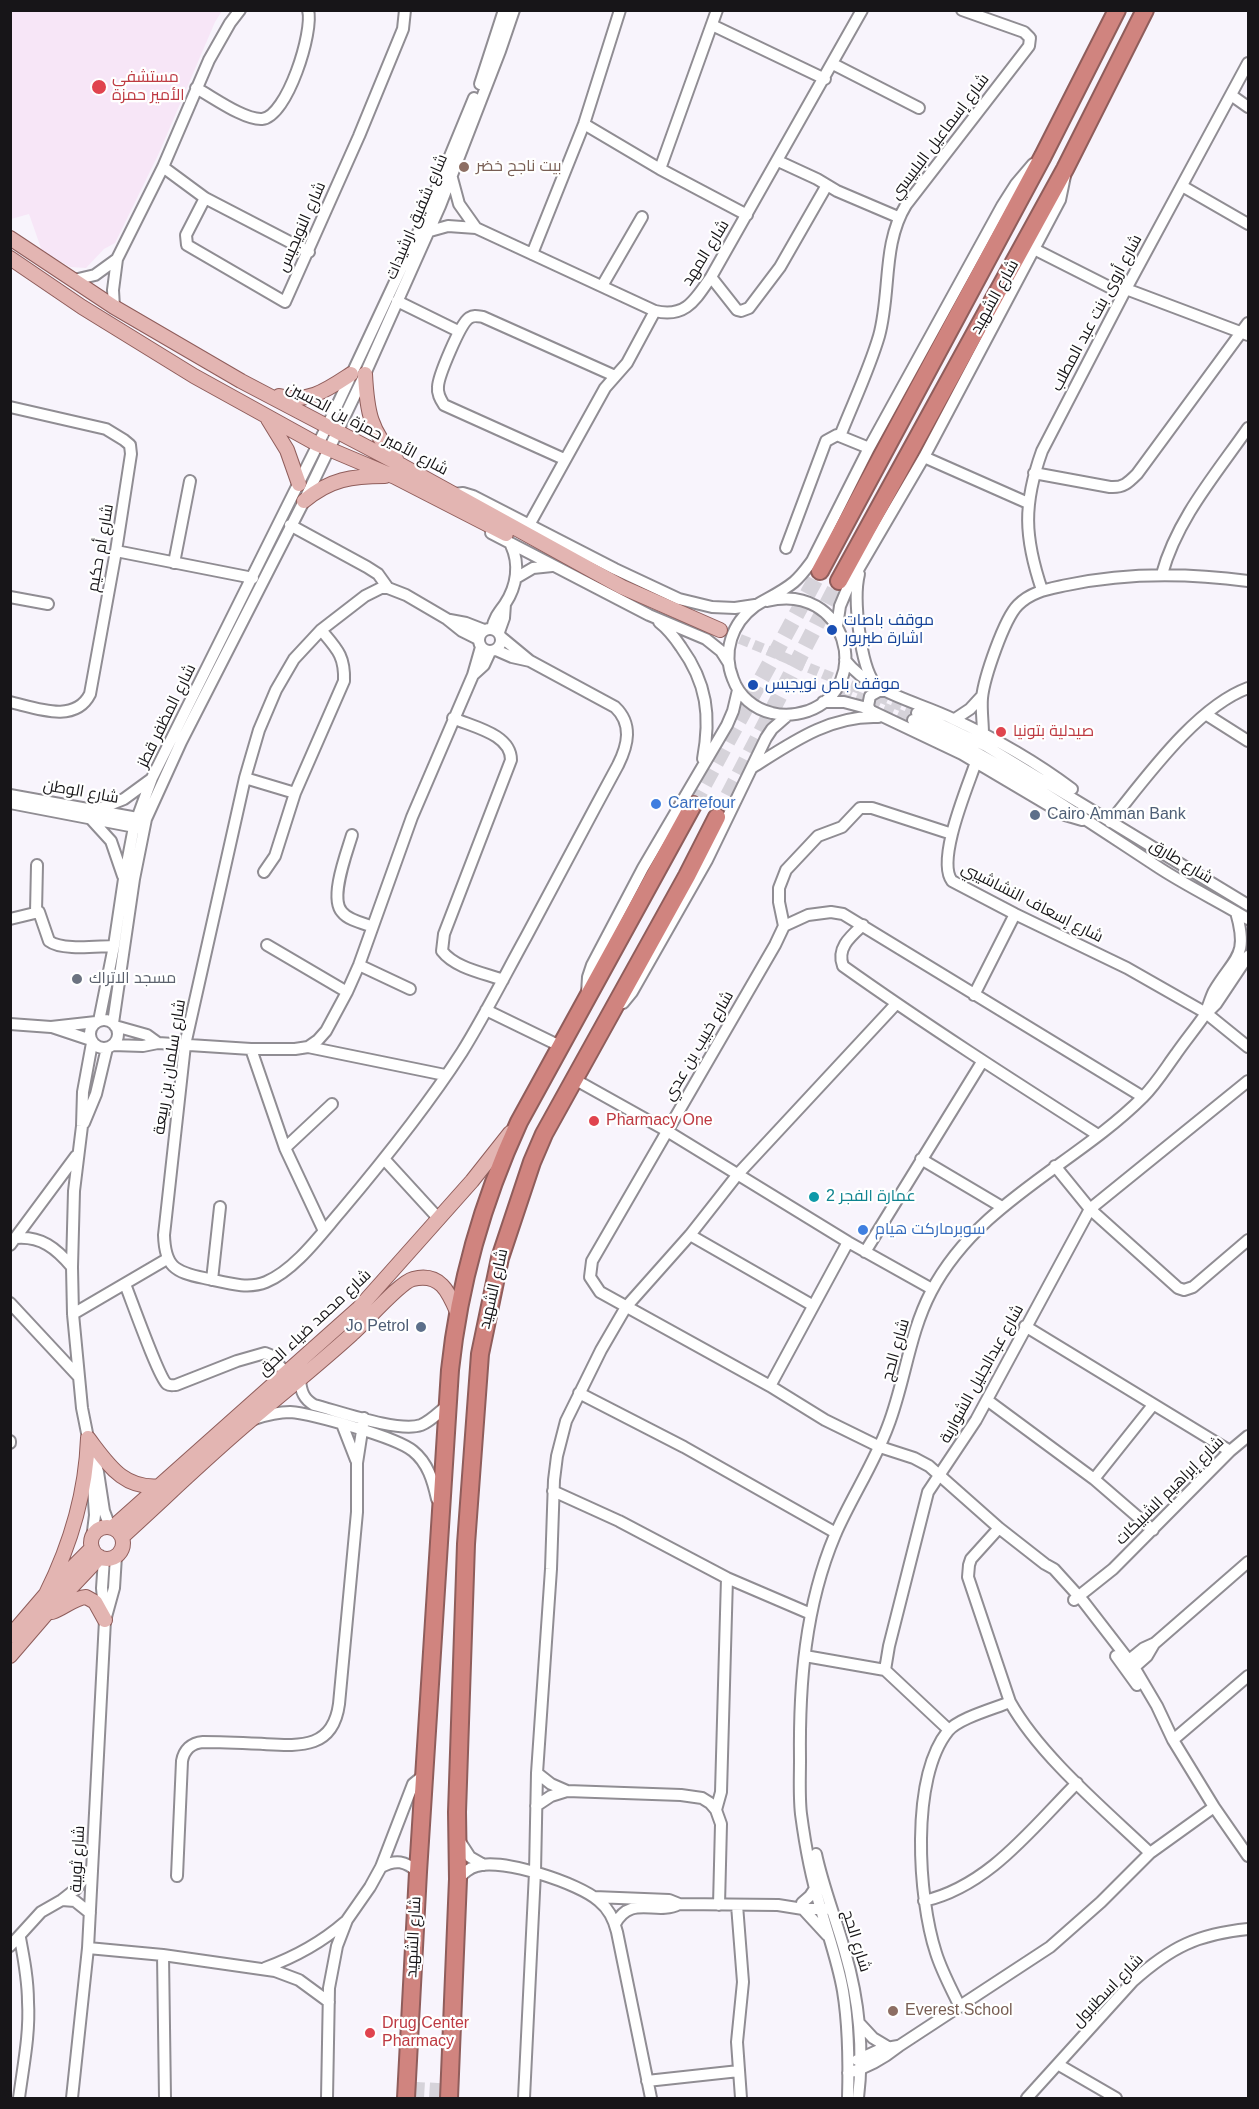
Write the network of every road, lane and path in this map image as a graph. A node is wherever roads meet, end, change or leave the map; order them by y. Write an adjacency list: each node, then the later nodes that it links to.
1 (240, 10): 16 (street)
2 (309, 10): 16 (street)
3 (405, 10): 38 (street, شارع النويجيس)
4 (504, 10): 26 (street, شارع شفيق ارشيدات)
5 (514, 10): 26 (street, شارع شفيق ارشيدات)
6 (620, 10): 20 (street)
7 (717, 10): 12 (street)
8 (862, 10): 14 (street, شارع المهد)
9 (962, 10): 31 (street, شارع إسماعيل البلبيسي)
10 (1117, 10): 21 (highway, شارع الشهيد)
11 (1145, 10): 25 (highway, شارع الشهيد)
12 (712, 25): 15 (street); 24 (street)
13 (1248, 63): 17 (street, شارع أروى بنت عبد المطلب)
14 (833, 64): 15 (street, شارع المهد); 19 (street)
15 (825, 79): 22 (street, شارع المهد)
16 (196, 88): 23 (street)
17 (1231, 95): 18 (street); 28 (street, شارع أروى بنت عبد المطلب)
18 (1248, 107)
19 (918, 108)
20 (584, 124): 24 (street); 39 (street)
21 (1043, 156): 60 (street); 78 (highway, شارع الشهيد)
22 (778, 160): 27 (street); 30 (street, شارع المهد)
23 (163, 167): 29 (street); 41 (street)
24 (660, 169): 30 (street)
25 (1065, 169): 37 (street); 82 (highway, شارع الشهيد)
26 (448, 175): 34 (street); 35 (street, شارع شفيق ارشيدات); 51 (street, شارع شفيق ارشيدات)
27 (827, 185): 31 (street); 42 (street)
28 (1182, 186): 33 (street); 45 (street, شارع أروى بنت عبد المطلب)
29 (205, 198): 38 (street); 38 (street, شارع النويجيس)
30 (747, 215): 42 (street, شارع المهد)
31 (898, 217): 58 (street, شارع إسماعيل البلبيسي)
32 (642, 218): 44 (street)
33 (1248, 224)
34 (476, 228): 35 (street, شارع المهد); 39 (street, شارع المهد)
35 (430, 231): 46 (street, شارع شفيق ارشيدات)
36 (10, 237): 43 (main road, شارع الأمير حمزة بن الحسين)
37 (1034, 249): 45 (street); 61 (street)
38 (309, 252)
39 (532, 254): 44 (street, شارع المهد)
40 (10, 258): 55 (main road, شارع الأمير حمزة بن الحسين)
41 (117, 259): 43 (street); 47 (street)
42 (711, 277): 48 (street, شارع المهد)
43 (74, 280): 47 (main road, شارع الأمير حمزة بن الحسين)
44 (602, 286): 48 (street, شارع المهد)
45 (1124, 291): 49 (street); 64 (street, شارع أروى بنت عبد المطلب)
46 (397, 301): 50 (street); 51 (street, شارع شفيق ارشيدات)
47 (114, 307): 53 (main road, شارع الأمير حمزة بن الحسين)
48 (655, 311): 52 (street)
49 (1246, 330): 64 (street)
50 (458, 331): 52 (street); 62 (street)
51 (358, 374): 53 (main road); 57 (street, شارع شفيق ارشيدات); 63 (main road)
52 (615, 376): 62 (street)
53 (260, 390): 57 (main road, شارع الأمير حمزة بن الحسين)
54 (10, 407): 74 (street, شارع أم حكيم)
55 (265, 415): 59 (main road, شارع الأمير حمزة بن الحسين); 66 (main road)
56 (1248, 428): 79 (street)
57 (331, 429): 59 (street, شارع شفيق ارشيدات); 63 (main road, شارع الأمير حمزة بن الحسين)
58 (840, 436): 60 (street); 73 (street)
59 (322, 447): 63 (main road, شارع الأمير حمزة بن الحسين); 66 (street, شارع المظفر قطز); 68 (street, شارع المظفر قطز)
60 (869, 448): 87 (street)
61 (924, 457): 69 (street); 76 (street)
62 (564, 459): 71 (street)
63 (398, 471): 67 (main road, شارع الأمير حمزة بن الحسين); 68 (main road)
64 (1034, 473): 69 (street, شارع أروى بنت عبد المطلب)
65 (190, 481): 75 (street)
66 (299, 484): 80 (street, شارع المظفر قطز)
67 (452, 499): 71 (street); 72 (street); 92 (main road, شارع الأمير حمزة بن الحسين)
68 (304, 501): 70 (street, شارع المظفر قطز)
69 (1028, 503): 85 (street, شارع أروى بنت عبد المطلب)
70 (290, 525): 84 (street); 124 (street, شارع المظفر قطز)
71 (529, 525): 87 (street)
72 (511, 544): 77 (street); 81 (street)
73 (786, 548)
74 (116, 550): 75 (street); 100 (street, شارع أم حكيم)
75 (174, 563): 80 (street)
76 (863, 563): 90 (street); 97 (street)
77 (552, 566): 81 (street); 89 (street)
78 (820, 571)
79 (1162, 574): 83 (street); 85 (street)
80 (253, 578): 114 (street, شارع المظفر قطز)
81 (516, 578): 93 (street)
82 (839, 581)
83 (1248, 581)
84 (388, 588): 91 (street, شارع سلمان بن ربيعة); 93 (street)
85 (1042, 590): 99 (street)
86 (10, 597): 88 (street)
87 (762, 603): 90 (street); 95 (street)
88 (48, 604)
89 (649, 615): 95 (street); 112 (street)
90 (837, 626): 94 (street)
91 (321, 630): 115 (street, شارع سلمان بن ربيعة); 116 (street)
92 (719, 633)
93 (490, 640): 107 (street); 143 (street)
94 (845, 660): 97 (street); 101 (street)
95 (728, 663): 98 (street)
96 (1248, 688): 104 (street)
97 (880, 689): 102 (street); 108 (street)
98 (738, 690): 103 (street); 112 (street)
99 (982, 696): 108 (street); 109 (street)
100 (10, 702)
101 (823, 702): 102 (street); 103 (street)
102 (871, 711): 105 (street)
103 (788, 715): 113 (street)
104 (1206, 715): 110 (street); 123 (street)
105 (883, 717): 111 (street); 113 (street)
106 (915, 717): 121 (street, شارع طارق)
107 (453, 718): 137 (street); 143 (street)
108 (955, 719): 109 (street)
109 (983, 734): 121 (street)
110 (1248, 741)
111 (976, 762): 121 (street); 125 (street, شارع إسعاف النشاشيبي)
112 (702, 766): 147 (street)
113 (752, 768): 150 (street)
114 (152, 778): 120 (street); 124 (street, شارع المظفر قطز)
115 (245, 778): 116 (street); 158 (street, شارع سلمان بن ربيعة)
116 (295, 793): 128 (street)
117 (10, 795): 120 (street, شارع الوطن)
118 (10, 803): 120 (street, شارع الوطن)
119 (693, 805): 147 (highway, شارع الشهيد)
120 (94, 814): 124 (street, شارع الوطن); 129 (street)
121 (1090, 815): 123 (street, شارع طارق); 132 (street, شارع طارق)
122 (717, 817): 150 (highway, شارع الشهيد)
123 (1110, 822): 130 (street, شارع طارق)
124 (140, 823): 129 (street, شارع المظفر قطز); 154 (street, شارع المظفر قطز)
125 (952, 834): 133 (street, شارع إسعاف النشاشيبي); 138 (street)
126 (352, 835): 137 (street)
127 (37, 865): 131 (street)
128 (264, 872)
129 (124, 879): 140 (street, شارع المظفر قطز)
130 (1248, 905)
131 (36, 912): 134 (street); 140 (street)
132 (1236, 912): 135 (street, شارع طارق); 151 (street, شارع الحج)
133 (1016, 914): 146 (street); 151 (street, شارع إسعاف النشاشيبي)
134 (10, 919)
135 (1248, 919)
136 (863, 925): 138 (street); 146 (street); 148 (street)
137 (371, 926): 142 (street)
138 (784, 926): 172 (street, شارع خبيب بن عدي)
139 (267, 945): 145 (street)
140 (114, 946): 152 (street, شارع المظفر قطز)
141 (1248, 957): 151 (street, شارع الحج)
142 (359, 965): 144 (street); 145 (street)
143 (503, 980): 149 (street)
144 (410, 988)
145 (347, 992): 161 (street)
146 (974, 995): 168 (street)
147 (588, 997): 159 (highway, شارع الشهيد)
148 (896, 1004): 164 (street); 179 (street)
149 (486, 1010): 159 (street); 165 (street)
150 (610, 1012): 166 (highway, شارع الشهيد)
151 (1206, 1013): 162 (street, شارع إسعاف النشاشيبي); 168 (street, شارع الحج)
152 (98, 1021): 154 (street); 155 (street); 156 (street)
153 (11, 1024): 155 (street)
154 (114, 1024): 157 (street); 160 (street)
155 (51, 1027): 156 (street)
156 (91, 1041): 160 (street); 171 (street)
157 (158, 1043): 158 (street); 160 (street)
158 (185, 1045): 163 (street); 190 (street, شارع سلمان بن ربيعة)
159 (560, 1046): 170 (highway, شارع الشهيد)
160 (110, 1047): 171 (street)
161 (308, 1047): 163 (street); 165 (street)
162 (1248, 1047)
163 (251, 1049): 174 (street)
164 (982, 1062): 173 (street); 177 (street)
165 (445, 1075): 176 (street)
166 (574, 1079): 172 (street); 255 (highway, شارع الشهيد)
167 (1248, 1082): 182 (street, شارع عبدالجليل الشواربة)
168 (1143, 1096): 173 (street, شارع الحج)
169 (332, 1104): 174 (street)
170 (519, 1122): 183 (main road, شارع محمد ضياء الحق); 200 (highway, شارع الشهيد)
171 (82, 1126): 175 (street)
172 (667, 1131): 179 (street); 197 (street, شارع خبيب بن عدي)
173 (1098, 1135): 178 (street, شارع الحج)
174 (285, 1148): 184 (street)
175 (78, 1153): 187 (street); 191 (street)
176 (385, 1160): 183 (street); 184 (street)
177 (921, 1160): 181 (street); 189 (street)
178 (1055, 1166): 181 (street, شارع الحج); 182 (street)
179 (738, 1174): 185 (street); 188 (street)
180 (220, 1207): 192 (street)
181 (1002, 1207): 194 (street, شارع الحج)
182 (1090, 1209): 186 (street); 202 (street, شارع عبدالجليل الشواربة)
183 (439, 1219): 198 (main road, شارع محمد ضياء الحق)
184 (324, 1231): 192 (street)
185 (690, 1235): 196 (street); 197 (street)
186 (1248, 1240)
187 (12, 1241): 191 (street)
188 (848, 1242): 189 (street); 196 (street)
189 (866, 1252): 194 (street)
190 (167, 1259): 192 (street); 193 (street)
191 (72, 1267): 199 (street)
192 (212, 1280)
193 (125, 1284): 199 (street); 203 (street)
194 (932, 1289): 217 (street, شارع الحج)
195 (10, 1303): 204 (street)
196 (812, 1305): 206 (street)
197 (626, 1307): 206 (street, شارع خبيب بن عدي); 207 (street)
198 (359, 1308): 201 (main road); 203 (main road, شارع محمد ضياء الحق)
199 (73, 1314): 204 (street)
200 (458, 1314): 201 (main road, شارع محمد ضياء الحق); 209 (highway, شارع الشهيد)
201 (369, 1319): 205 (main road, شارع محمد ضياء الحق)
202 (1025, 1326): 208 (street, شارع عبدالجليل الشواربة); 210 (street)
203 (287, 1374): 223 (main road, شارع محمد ضياء الحق)
204 (78, 1376): 216 (street)
205 (300, 1380): 211 (street); 212 (main road, شارع محمد ضياء الحق)
206 (770, 1386): 217 (street, شارع خبيب بن عدي)
207 (579, 1393): 224 (street); 229 (street)
208 (987, 1400): 221 (street, شارع عبدالجليل الشواربة); 222 (street)
209 (448, 1405): 211 (street); 225 (highway, شارع الشهيد)
210 (1153, 1405): 218 (street); 222 (street)
211 (364, 1418): 214 (street)
212 (251, 1420): 213 (street); 223 (main road, شارع محمد ضياء الحق)
213 (342, 1424): 214 (street); 220 (street)
214 (362, 1431): 220 (street); 225 (street)
215 (1248, 1436): 218 (street, شارع إبراهيم الشبيكات)
216 (88, 1438): 219 (street); 223 (main road); 233 (main road)
217 (880, 1448): 221 (street, شارع خبيب بن عدي); 229 (street, شارع الحج)
218 (1230, 1451): 227 (street, شارع إبراهيم الشبيكات)
219 (93, 1458): 228 (street); 230 (street, شارع ثويبة)
220 (357, 1463): 264 (street)
221 (940, 1474): 226 (street, شارع خبيب بن عدي); 242 (street, شارع عبدالجليل الشواربة)
222 (1094, 1479): 227 (street)
223 (165, 1490): 228 (main road, شارع محمد ضياء الحق)
224 (553, 1491): 232 (street); 247 (street)
225 (441, 1515): 248 (highway, شارع الشهيد)
226 (999, 1528): 234 (street, شارع خبيب بن عدي); 244 (street)
227 (1153, 1530): 234 (street, شارع إبراهيم الشبيكات)
228 (115, 1531): 230 (main road, شارع محمد ضياء الحق); 230 (main road)
229 (836, 1533): 236 (street, شارع الحج)
230 (101, 1552): 233 (main road); 235 (main road); 237 (street, شارع ثويبة)
231 (1248, 1562): 241 (street)
232 (727, 1578): 236 (street); 254 (street)
233 (46, 1594): 238 (main road)
234 (1078, 1601): 241 (street, شارع خبيب بن عدي)
235 (47, 1613): 237 (main road); 239 (main road)
236 (811, 1614): 240 (street, شارع الحج)
237 (105, 1620): 260 (street, شارع ثويبة)
238 (10, 1636)
239 (10, 1656)
240 (805, 1656): 242 (street); 251 (street, شارع الحج)
241 (1129, 1666): 246 (street, شارع خبيب بن عدي)
242 (885, 1670): 245 (street)
243 (1248, 1676): 246 (street)
244 (1010, 1702): 245 (street); 249 (street)
245 (949, 1730): 269 (street)
246 (1173, 1740): 253 (street, شارع خبيب بن عدي)
247 (537, 1773): 250 (street); 252 (street)
248 (424, 1775): 261 (street); 262 (highway, شارع الشهيد); 293 (highway, شارع الشهيد)
249 (1077, 1783): 257 (street); 269 (street)
250 (567, 1791): 252 (street); 254 (street)
251 (801, 1795): 266 (street, شارع الحج); 273 (street, شارع الحج)
252 (536, 1806): 263 (street)
253 (1214, 1807): 257 (street); 258 (street, شارع خبيب بن عدي)
254 (716, 1810): 271 (street)
255 (458, 1812): 256 (highway, شارع الشهيد); 295 (highway, شارع الشهيد)
256 (459, 1840): 259 (street); 265 (highway, شارع الشهيد)
257 (1150, 1853): 286 (street)
258 (1248, 1856)
259 (484, 1865): 263 (street); 265 (street)
260 (92, 1867): 268 (street); 275 (street, شارع ثويبة)
261 (381, 1867): 262 (street); 276 (street)
262 (418, 1872): 300 (highway, شارع الشهيد)
263 (535, 1872): 267 (street); 302 (street)
264 (177, 1876)
265 (458, 1879): 301 (highway, شارع الشهيد)
266 (816, 1887): 273 (street, شارع الحج); 274 (street)
267 (594, 1897): 270 (street); 277 (street)
268 (62, 1900): 275 (street); 279 (street)
269 (924, 1901): 286 (street)
270 (680, 1904): 271 (street); 277 (street)
271 (718, 1905): 272 (street)
272 (737, 1905): 274 (street); 292 (street)
273 (825, 1905): 274 (street); 280 (street, شارع الحج); 287 (street, شارع الحج)
274 (802, 1906): 280 (street)
275 (90, 1913): 282 (street, شارع ثويبة)
276 (347, 1920): 284 (street); 285 (street)
277 (615, 1924): 294 (street)
278 (1248, 1925): 290 (street, شارع اسطنبول)
279 (20, 1938): 281 (street); 296 (street)
280 (831, 1940): 291 (street, شارع الحج)
281 (10, 1946)
282 (88, 1948): 283 (street); 297 (street, شارع ثويبة)
283 (164, 1955): 284 (street); 298 (street)
284 (263, 1968): 285 (street)
285 (329, 2002): 299 (street)
286 (960, 2007): 288 (street)
287 (860, 2024): 288 (street); 289 (street, شارع الحج)
288 (894, 2046): 289 (street)
289 (862, 2064): 291 (street); 306 (street, شارع الحج)
290 (1059, 2065): 307 (street, شارع اسطنبول); 308 (street)
291 (848, 2068): 305 (street, شارع الحج)
292 (739, 2071): 294 (street); 304 (street)
293 (417, 2081)
294 (648, 2081): 303 (street)
295 (438, 2083)
296 (19, 2098)
297 (72, 2098)
298 (165, 2098)
299 (327, 2098)
300 (406, 2098)
301 (449, 2098)
302 (524, 2098)
303 (651, 2098)
304 (741, 2098)
305 (848, 2098)
306 (858, 2098)
307 (1027, 2098)
308 (1116, 2098)

